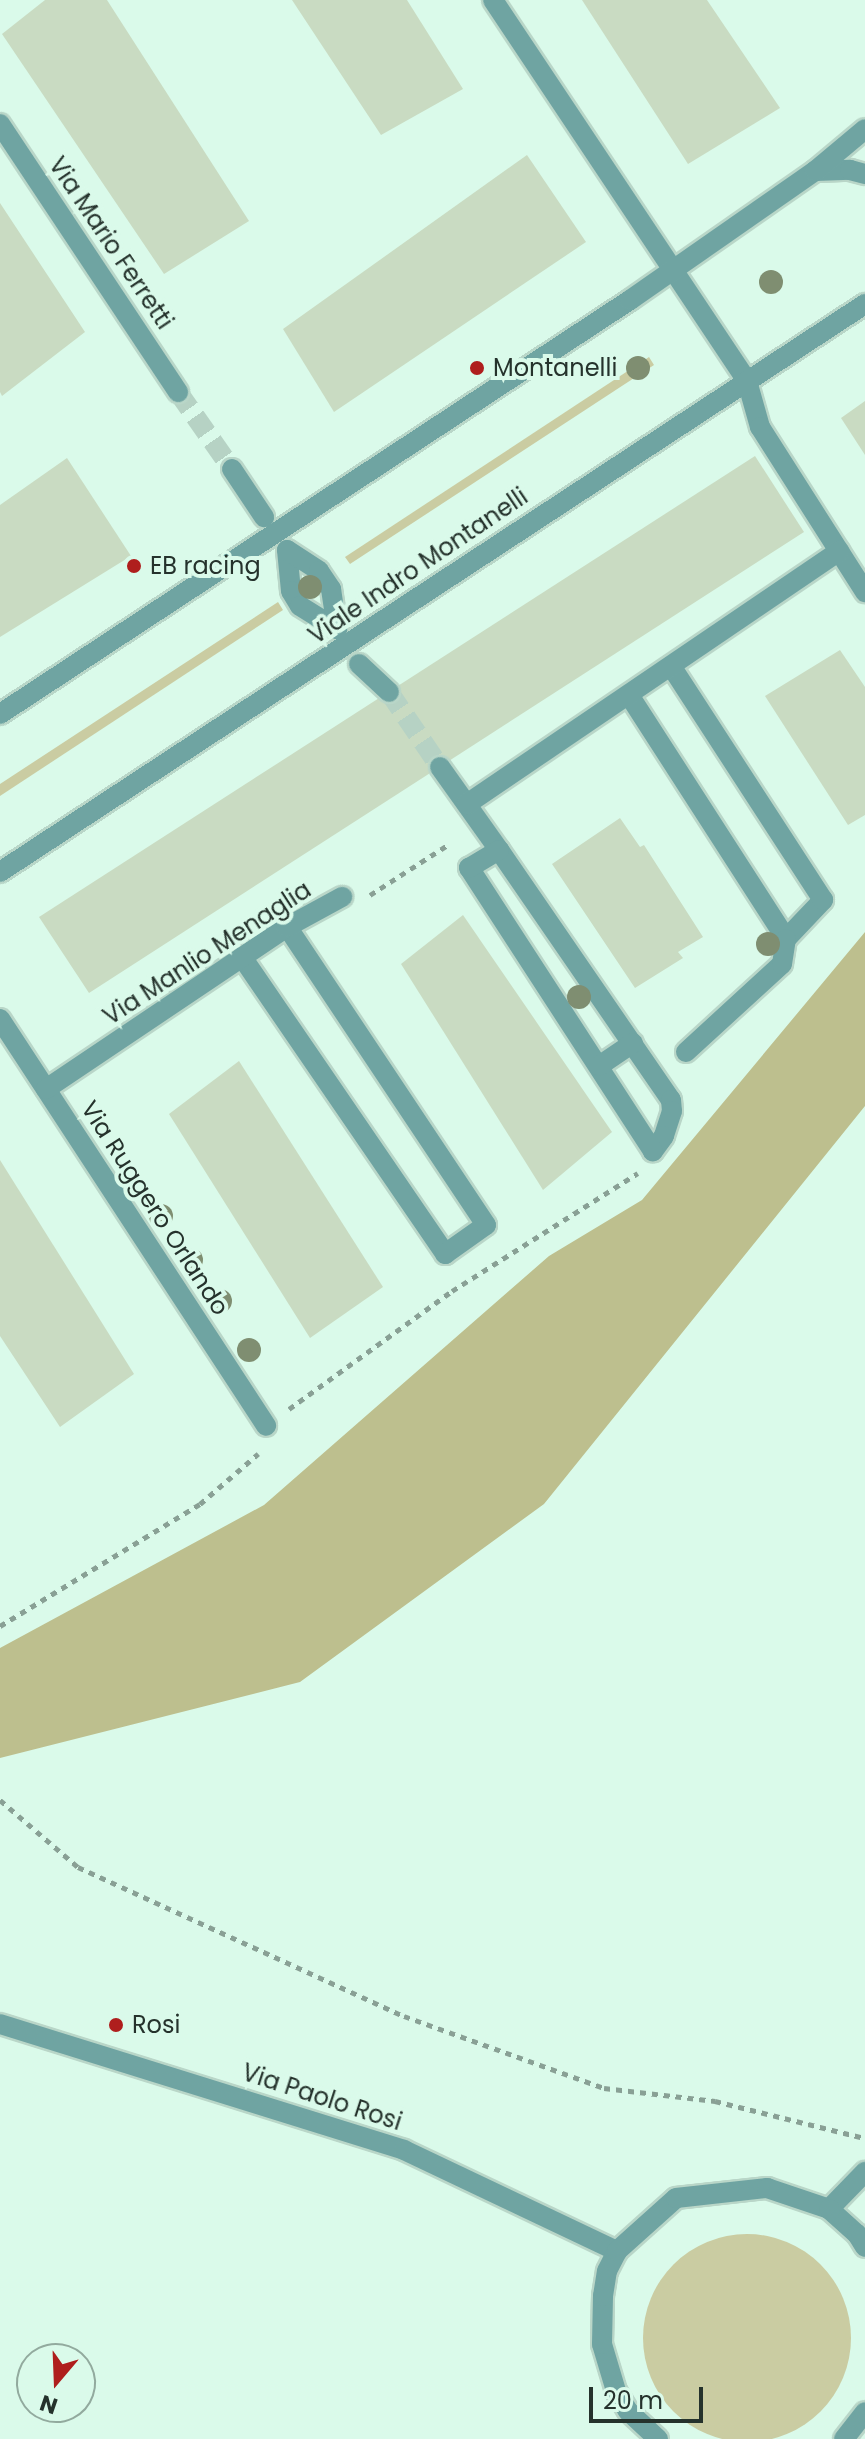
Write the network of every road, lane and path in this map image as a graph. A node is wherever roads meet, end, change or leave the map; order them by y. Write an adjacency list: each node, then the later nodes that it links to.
1 (493, 0): 6 (street)
2 (0, 124): 9 (street, Via Mario Ferretti)
3 (865, 129): 4 (street)
4 (815, 171): 5 (street); 6 (street)
5 (865, 174)
6 (673, 270): 8 (street); 18 (street)
7 (865, 304): 8 (street, Viale Indro Montanelli)
8 (747, 381): 12 (street); 23 (street, Viale Indro Montanelli)
9 (178, 392)
10 (232, 469): 11 (street)
11 (264, 517)
12 (839, 551): 13 (street); 15 (street)
13 (865, 592)
14 (359, 664): 16 (street)
15 (671, 666): 17 (street); 26 (street)
16 (389, 692)
17 (629, 695): 20 (street); 26 (street)
18 (0, 714)
19 (440, 767): 20 (street)
20 (467, 804): 21 (street)
21 (480, 823): 22 (street); 24 (path, Via Manlio Menaglia)
22 (499, 850): 28 (street); 29 (street)
23 (0, 872)
24 (342, 897): 25 (street, Via Manlio Menaglia)
25 (287, 927): 27 (street, Via Manlio Menaglia); 27 (street)
26 (786, 939): 32 (street)
27 (242, 957): 34 (street, Via Manlio Menaglia)
28 (577, 960): 29 (street); 31 (street)
29 (545, 980): 33 (street)
30 (0, 1019): 34 (street, Via Ruggero Orlando)
31 (633, 1043): 33 (street); 35 (street)
32 (686, 1052)
33 (599, 1066): 35 (street)
34 (46, 1089): 36 (street, Via Ruggero Orlando)
35 (653, 1151): 36 (path)
36 (266, 1426): 37 (path)
37 (0, 1626)
38 (0, 1800): 40 (path)
39 (0, 2024): 44 (street, Via Paolo Rosi)
40 (865, 2138)
41 (865, 2172): 42 (street)
42 (829, 2209): 43 (street); 44 (street)
43 (865, 2247)
44 (617, 2251): 46 (street)
45 (865, 2412): 47 (street)
46 (658, 2439)
47 (844, 2439)

